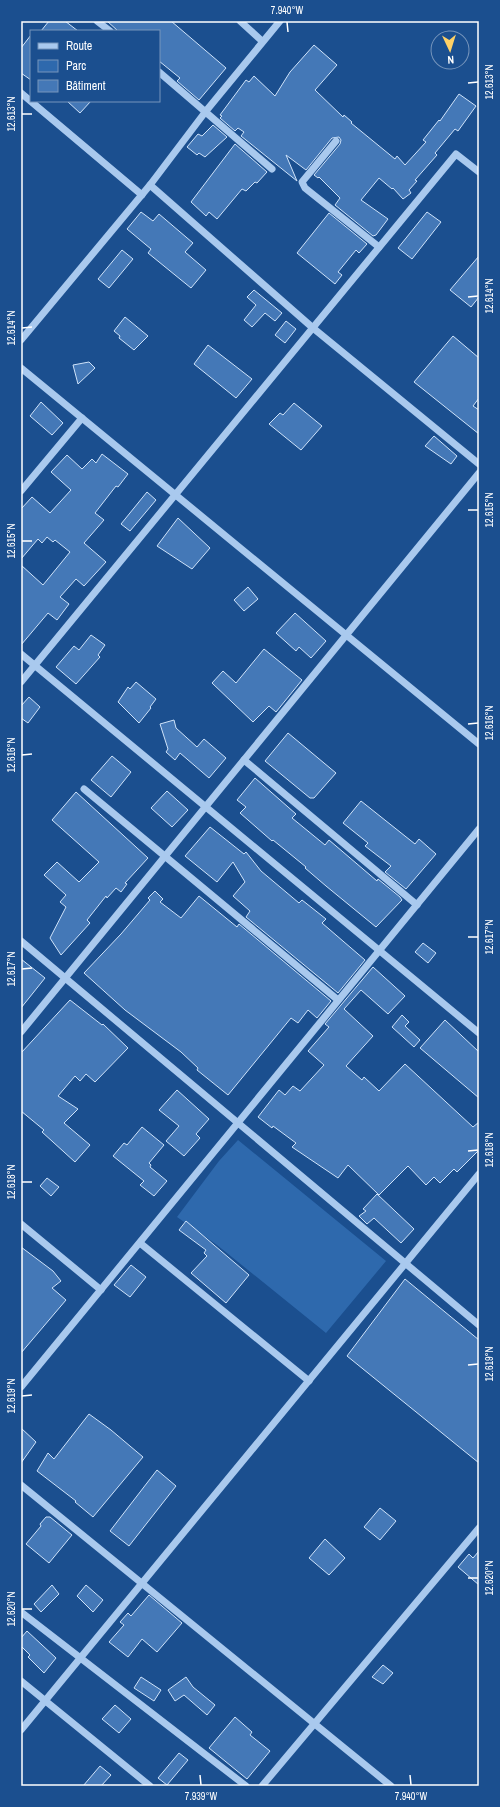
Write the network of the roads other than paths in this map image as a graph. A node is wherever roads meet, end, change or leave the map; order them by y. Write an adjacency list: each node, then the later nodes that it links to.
1 (98, 21): 4 (street)
2 (240, 21): 5 (street)
3 (280, 21): 5 (street)
4 (109, 30)
5 (262, 41): 10 (street)
6 (160, 73): 10 (street)
7 (21, 93): 8 (street)
8 (30, 101)
9 (32, 102): 15 (street)
10 (206, 111): 12 (street); 14 (street)
11 (336, 141): 16 (street)
12 (272, 169)
13 (479, 172): 16 (street)
14 (150, 185): 15 (street); 17 (street)
15 (142, 195): 18 (street)
16 (379, 247): 17 (street)
17 (313, 328): 21 (street); 24 (street)
18 (21, 340)
19 (21, 368): 20 (street)
20 (82, 418): 23 (street); 24 (street)
21 (479, 464)
22 (479, 473): 25 (street)
23 (21, 490)
24 (175, 495): 25 (street); 27 (street)
25 (346, 635): 29 (street); 30 (street)
26 (21, 654): 27 (street)
27 (35, 666): 28 (street); 32 (street)
28 (21, 682)
29 (479, 744)
30 (244, 760): 32 (street); 35 (street)
31 (84, 789): 34 (street)
32 (206, 807): 34 (street); 37 (street)
33 (479, 829): 35 (street)
34 (165, 856): 38 (street); 39 (street)
35 (417, 904): 37 (street)
36 (21, 941): 38 (street)
37 (379, 950): 39 (street); 41 (street)
38 (65, 978): 40 (street); 42 (street)
39 (338, 1000): 42 (street)
40 (21, 1032)
41 (479, 1033)
42 (238, 1123): 45 (street); 46 (street)
43 (479, 1174): 46 (street)
44 (21, 1224): 47 (street)
45 (140, 1243): 47 (street); 49 (street)
46 (405, 1264): 48 (street); 49 (street)
47 (101, 1290): 50 (street)
48 (479, 1325)
49 (309, 1380): 53 (street)
50 (21, 1387)
51 (21, 1485): 53 (street)
52 (479, 1528): 58 (street)
53 (142, 1583): 55 (street); 58 (street)
54 (21, 1612): 55 (street)
55 (80, 1658): 57 (street); 61 (street)
56 (21, 1681): 57 (street)
57 (45, 1701): 59 (street); 60 (street)
58 (314, 1724): 62 (street); 63 (street)
59 (21, 1730)
60 (150, 1786)
61 (246, 1786)
62 (262, 1786)
63 (391, 1786)

